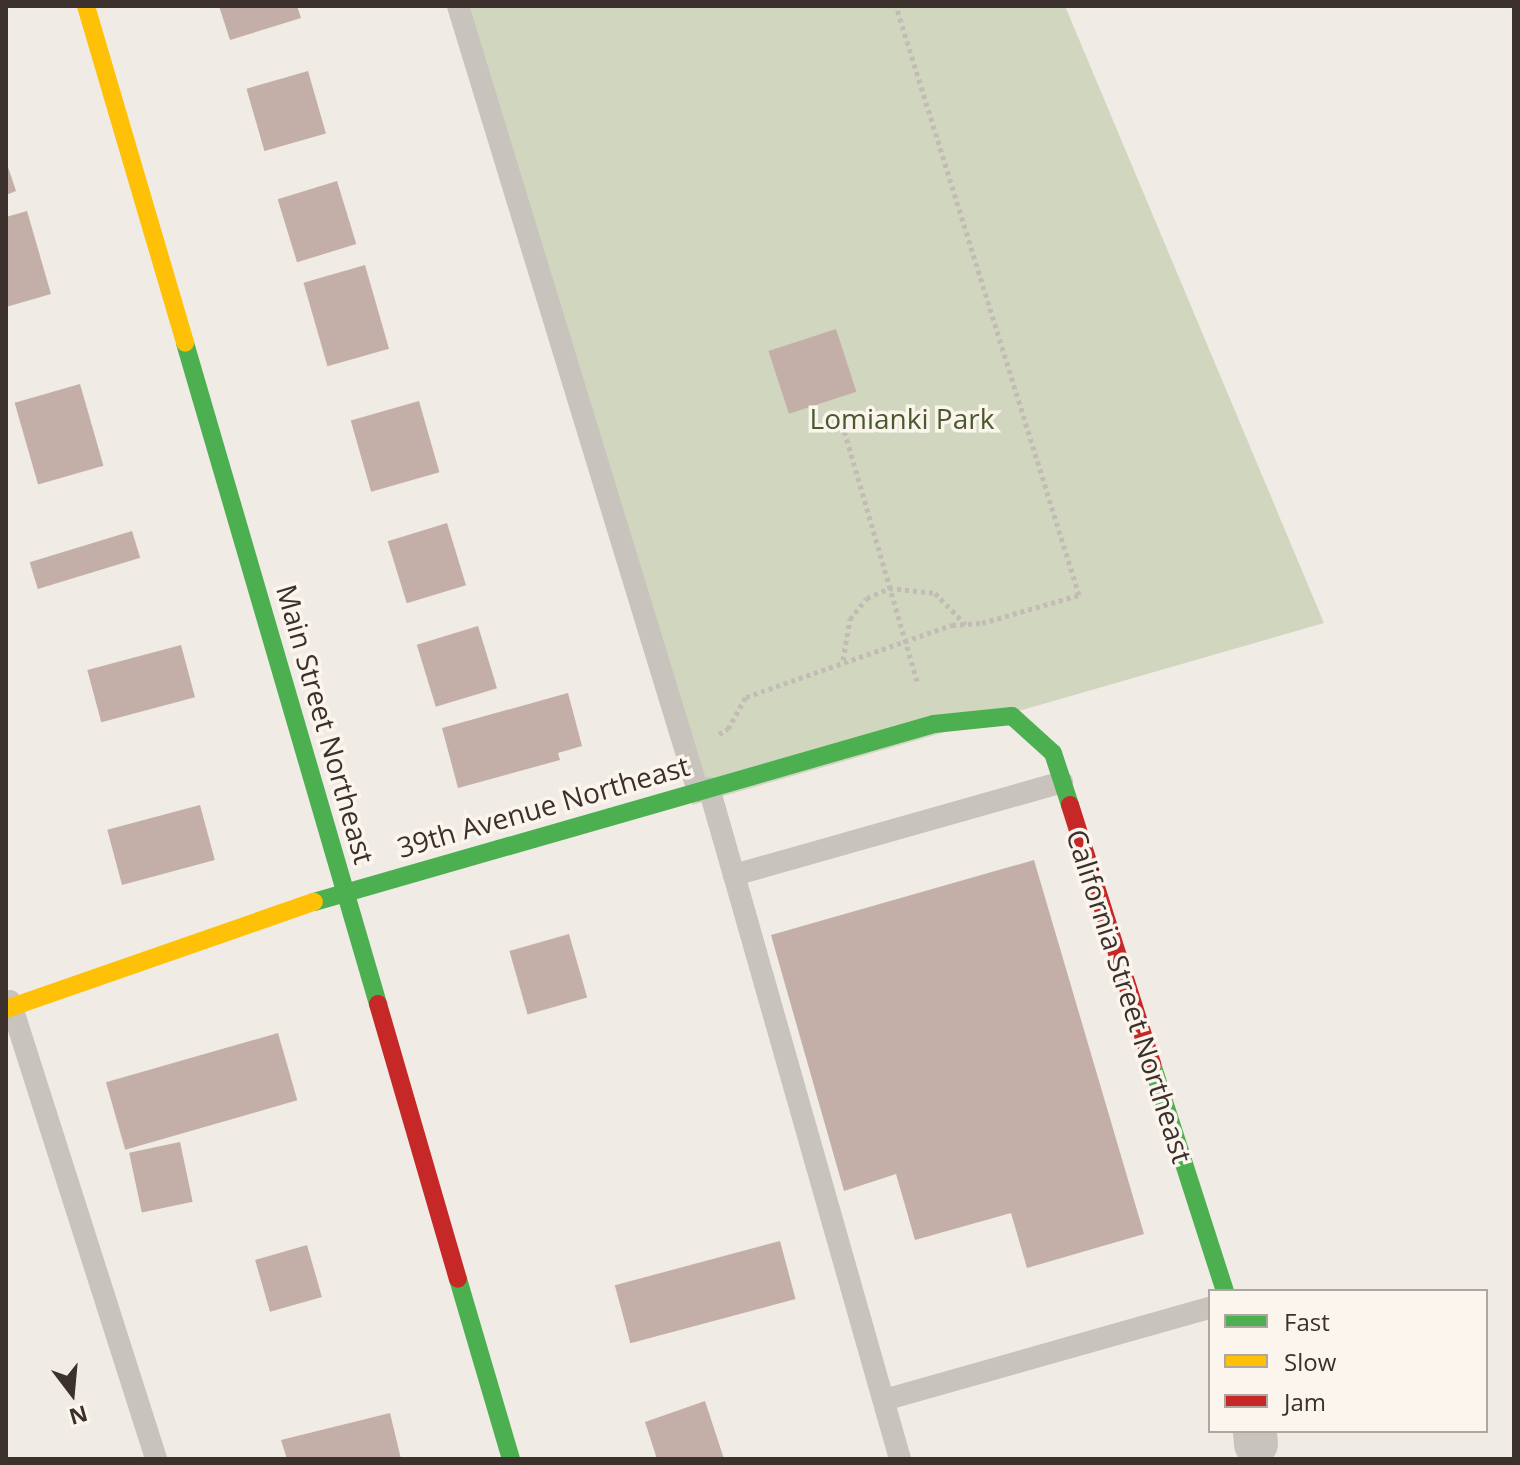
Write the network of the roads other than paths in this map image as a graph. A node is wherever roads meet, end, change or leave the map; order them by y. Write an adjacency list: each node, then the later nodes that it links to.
1 (86, 6): 7 (street, Main Street Northeast)
2 (458, 6): 5 (lane)
3 (1012, 716): 4 (street, California Street Northeast); 5 (street, 39th Avenue Northeast)
4 (1062, 782): 6 (lane); 9 (street, California Street Northeast)
5 (704, 790): 6 (lane); 7 (street, 39th Avenue Northeast)
6 (734, 875): 11 (lane)
7 (346, 891): 8 (street, 39th Avenue Northeast); 13 (street, Main Street Northeast)
8 (8, 1001): 12 (lane)
9 (1224, 1289)
10 (1208, 1309): 11 (lane)
11 (884, 1400): 14 (lane)
12 (156, 1459)
13 (511, 1459)
14 (900, 1459)

